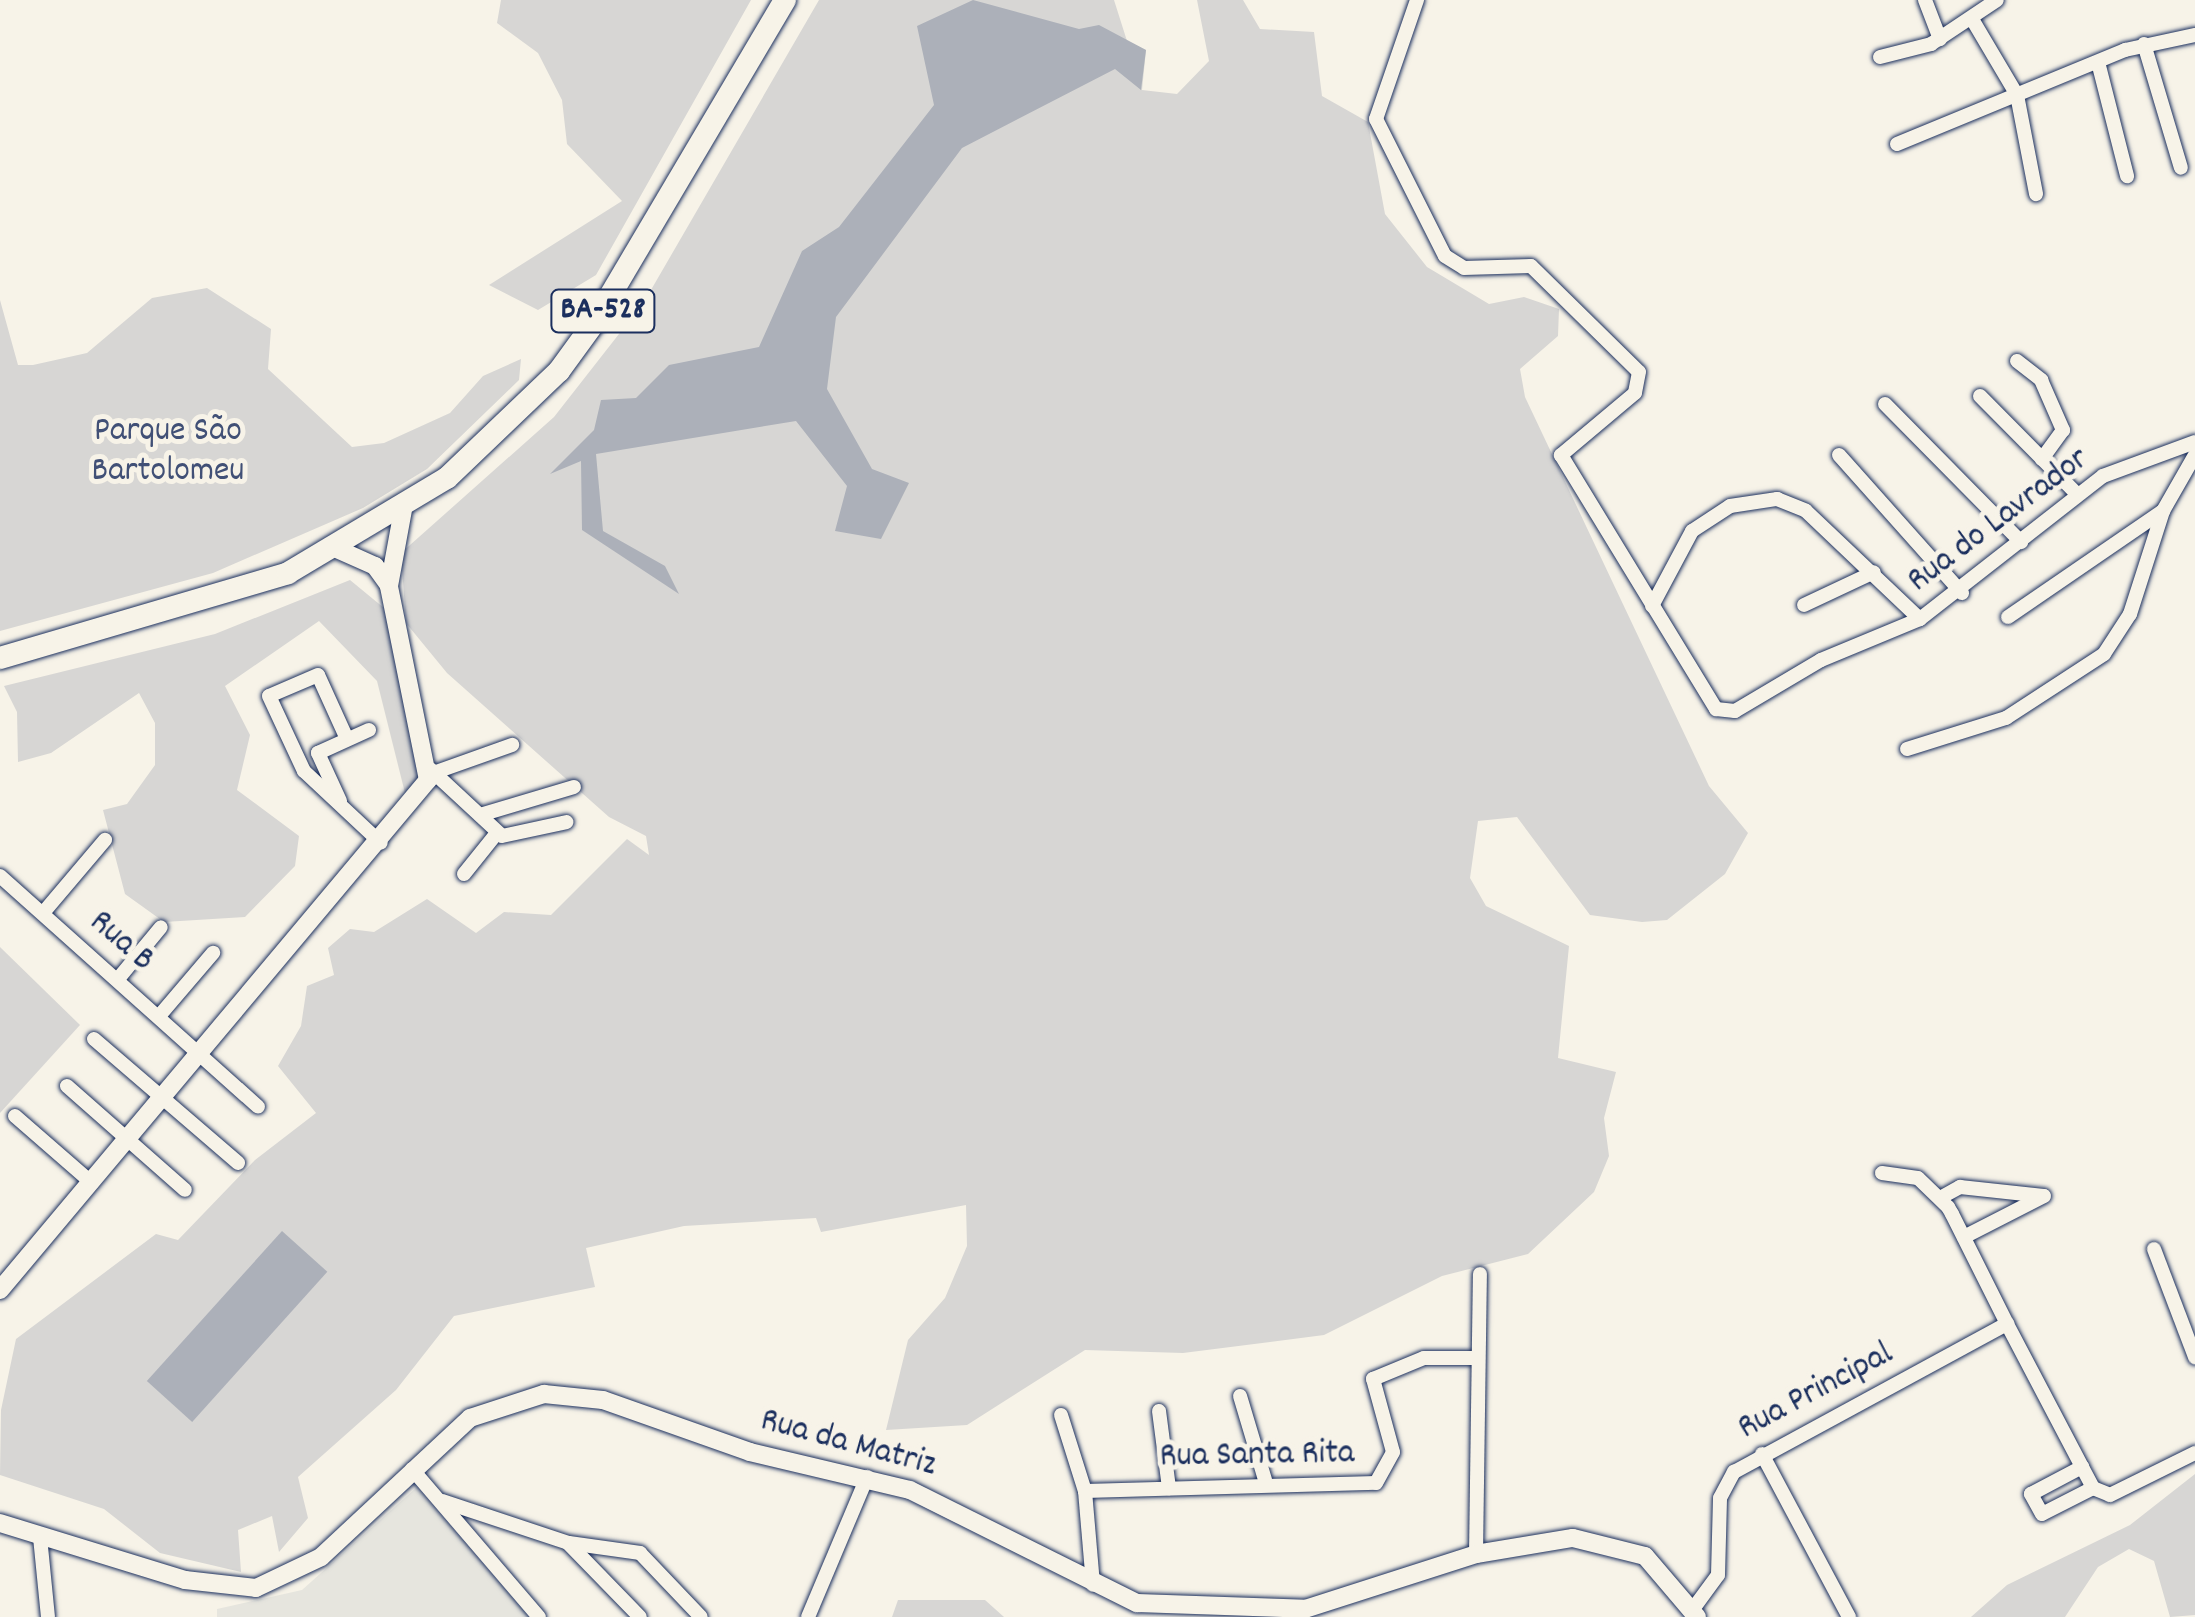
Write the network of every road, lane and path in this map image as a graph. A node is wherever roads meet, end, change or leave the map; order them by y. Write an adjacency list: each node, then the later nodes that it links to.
1 (785, 0): 24 (main road, BA-528)
2 (1417, 0): 32 (street)
3 (1925, 0): 7 (street)
4 (1996, 0): 5 (street)
5 (1972, 19): 7 (street); 11 (street)
6 (2195, 34): 8 (street)
7 (1940, 39): 9 (street)
8 (2144, 44): 10 (street); 13 (street)
9 (1880, 57)
10 (2098, 62): 11 (street); 14 (street)
11 (2016, 95): 12 (street); 15 (street)
12 (1896, 144)
13 (2180, 168)
14 (2127, 176)
15 (2036, 194)
16 (2017, 361): 22 (street)
17 (1980, 396): 22 (street)
18 (1886, 404): 26 (street)
19 (2195, 442): 23 (street, Rua do Lavrador)
20 (1839, 455): 30 (street)
21 (2195, 455): 25 (street)
22 (2042, 459): 23 (street)
23 (2077, 494): 26 (street, Rua do Lavrador)
24 (403, 510): 27 (main road, BA-528); 29 (street)
25 (2163, 511): 33 (street); 39 (street)
26 (2021, 542): 30 (street, Rua do Lavrador)
27 (337, 548): 29 (street); 35 (main road, BA-528)
28 (1874, 572): 31 (street); 32 (street); 34 (street)
29 (389, 586): 40 (street)
30 (1962, 593): 34 (street, Rua do Lavrador)
31 (1804, 605)
32 (1652, 606): 34 (street, Rua do Lavrador)
33 (2008, 617)
34 (1920, 620)
35 (0, 658)
36 (369, 730): 37 (street)
37 (347, 739): 42 (street); 42 (street)
38 (512, 745): 40 (street)
39 (1907, 749)
40 (433, 770): 43 (street); 47 (street)
41 (574, 788): 43 (street)
42 (344, 808): 47 (street)
43 (480, 815): 45 (street)
44 (567, 822): 45 (street)
45 (497, 834): 48 (street)
46 (106, 840): 50 (street)
47 (381, 843): 56 (street)
48 (464, 874)
49 (0, 876): 50 (street, Rua B)
50 (43, 913): 53 (street, Rua B)
51 (161, 928): 53 (street)
52 (213, 954): 54 (street)
53 (118, 979): 54 (street, Rua B)
54 (160, 1015): 56 (street, Rua B)
55 (94, 1039): 58 (street)
56 (204, 1054): 58 (street); 59 (street, Rua B)
57 (66, 1086): 61 (street)
58 (164, 1098): 61 (street); 62 (street)
59 (258, 1107)
60 (15, 1116): 64 (street)
61 (128, 1140): 64 (street); 65 (street)
62 (238, 1163)
63 (1882, 1173): 66 (street)
64 (92, 1182): 70 (street)
65 (185, 1190)
66 (1940, 1198): 67 (street); 67 (street)
67 (1964, 1238): 71 (street)
68 (2154, 1249): 72 (street)
69 (1480, 1274): 73 (street)
70 (0, 1290)
71 (2007, 1324): 78 (street, Rua Principal); 79 (street)
72 (2195, 1357)
73 (1478, 1358): 82 (street, Rua Santa Rita); 90 (street)
74 (1240, 1396): 82 (street)
75 (1159, 1411): 83 (street)
76 (1061, 1416): 85 (street)
77 (2195, 1453): 84 (street)
78 (1762, 1454): 93 (street, Rua Principal); 99 (street)
79 (2082, 1467): 84 (street); 84 (street)
80 (412, 1469): 81 (street, Rua da Matriz); 86 (street); 88 (street, Rua da Matriz)
81 (866, 1477): 91 (street, Rua da Matriz); 98 (street)
82 (1265, 1480): 83 (street, Rua Santa Rita)
83 (1169, 1488): 85 (street, Rua Santa Rita)
84 (2093, 1488)
85 (1085, 1492): 91 (street)
86 (442, 1500): 89 (street); 95 (street)
87 (0, 1523): 88 (street, Rua da Matriz)
88 (40, 1537): 94 (street)
89 (568, 1542): 96 (street); 97 (street)
90 (1476, 1554): 92 (street, Rua da Matriz); 93 (street, Rua da Matriz)
91 (1093, 1588): 92 (street, Rua da Matriz)
92 (1179, 1613)
93 (1695, 1613)
94 (48, 1617)
95 (539, 1617)
96 (640, 1617)
97 (701, 1617)
98 (808, 1617)
99 (1849, 1617)

